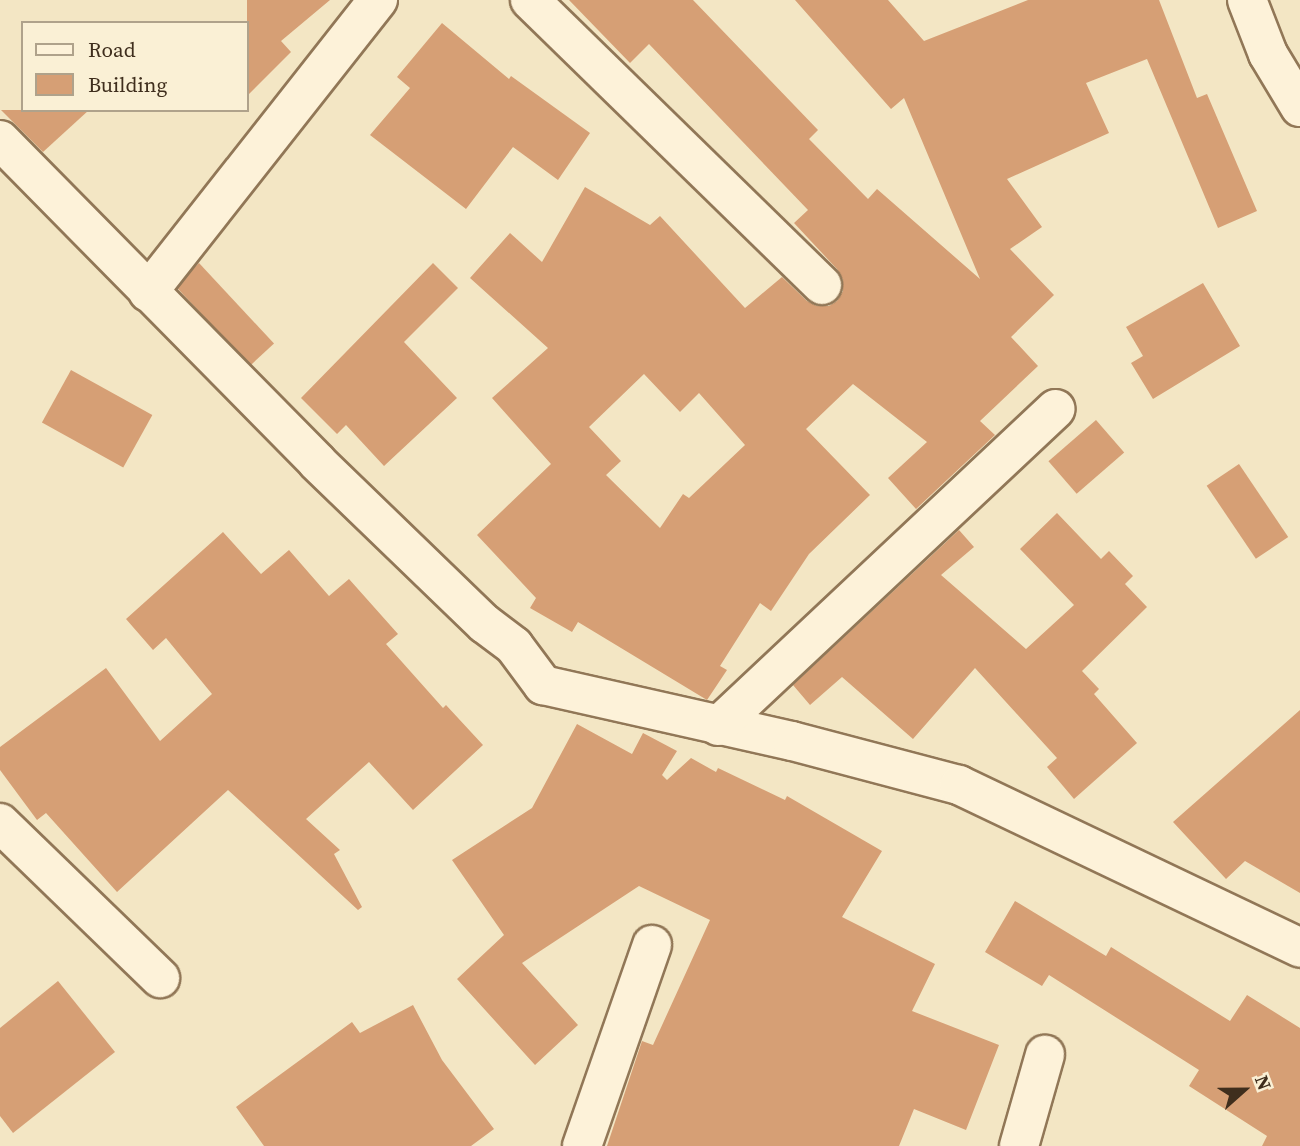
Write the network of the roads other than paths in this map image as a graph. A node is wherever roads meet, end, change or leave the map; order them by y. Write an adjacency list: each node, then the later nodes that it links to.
1 (379, 0): 7 (street)
2 (530, 0): 6 (street)
3 (1247, 0): 4 (street)
4 (1300, 107)
5 (0, 140): 7 (street)
6 (822, 285)
7 (148, 292): 9 (street)
8 (1055, 409): 9 (street)
9 (718, 726): 12 (street)
10 (0, 823): 13 (street)
11 (652, 945): 15 (street)
12 (1300, 948)
13 (160, 978)
14 (1045, 1055): 16 (street)
15 (582, 1146)
16 (1019, 1146)

